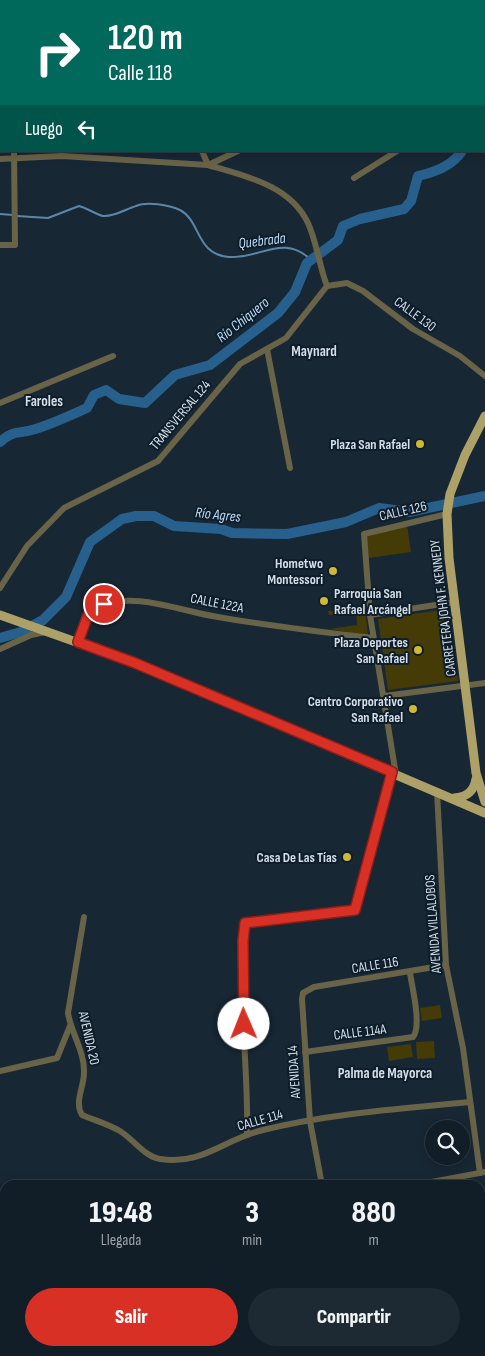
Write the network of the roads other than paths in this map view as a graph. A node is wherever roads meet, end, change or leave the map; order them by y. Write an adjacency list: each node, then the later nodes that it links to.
1 (14, 152): 7 (street)
2 (107, 152): 9 (street)
3 (202, 152): 10 (street)
4 (236, 152): 6 (street)
5 (395, 152): 12 (street)
6 (228, 157): 10 (street); 11 (street)
7 (14, 159): 8 (street); 9 (street); 13 (street)
8 (0, 160)
9 (109, 160): 10 (street)
10 (208, 166): 11 (street)
11 (230, 172): 14 (street)
12 (354, 178)
13 (0, 245)
14 (327, 286): 15 (street, TRANSVERSAL 124); 17 (street, CALLE 130)
15 (266, 349): 20 (street); 22 (street, TRANSVERSAL 124)
16 (113, 356): 18 (street)
17 (485, 376)
18 (0, 403)
19 (485, 416): 21 (main road, CARRETERA JOHN F. KENNEDY)
20 (290, 468)
21 (448, 511): 23 (main road, CARRETERA JOHN F. KENNEDY); 25 (street, CALLE 126)
22 (0, 588)
23 (455, 602): 25 (street); 31 (main road, CARRETERA JOHN F. KENNEDY)
24 (0, 615): 26 (main road)
25 (370, 615): 27 (street)
26 (43, 630): 28 (main road); 29 (street)
27 (373, 638): 28 (street, CALLE 122A); 32 (street)
28 (78, 642): 34 (main road)
29 (0, 649)
30 (485, 683): 31 (street)
31 (466, 686): 32 (street); 33 (main road, CARRETERA JOHN F. KENNEDY)
32 (384, 696): 34 (street)
33 (476, 773): 36 (main road); 37 (main road, CARRETERA JOHN F. KENNEDY)
34 (394, 774): 35 (main road); 49 (street)
35 (437, 791): 36 (main road); 40 (street, AVENIDA VILLALOBOS)
36 (454, 798): 38 (main road)
37 (484, 799)
38 (485, 813)
39 (84, 917): 43 (street, AVENIDA 20)
40 (446, 965): 41 (street, CALLE 116); 46 (street, AVENIDA VILLALOBOS)
41 (410, 973): 42 (street, CALLE 116); 44 (street, CALLE 114A)
42 (308, 989): 44 (street, AVENIDA 14)
43 (70, 1026): 45 (street); 47 (street, AVENIDA 20)
44 (305, 1052): 48 (street, AVENIDA 14)
45 (0, 1071)
46 (470, 1102): 48 (street, CALLE 114); 50 (street, AVENIDA VILLALOBOS)
47 (78, 1106): 49 (street, CALLE 114)
48 (310, 1120): 49 (street, CALLE 114); 51 (street, AVENIDA 14)
49 (247, 1135)
50 (482, 1172): 52 (street)
51 (321, 1180)
52 (441, 1180)

